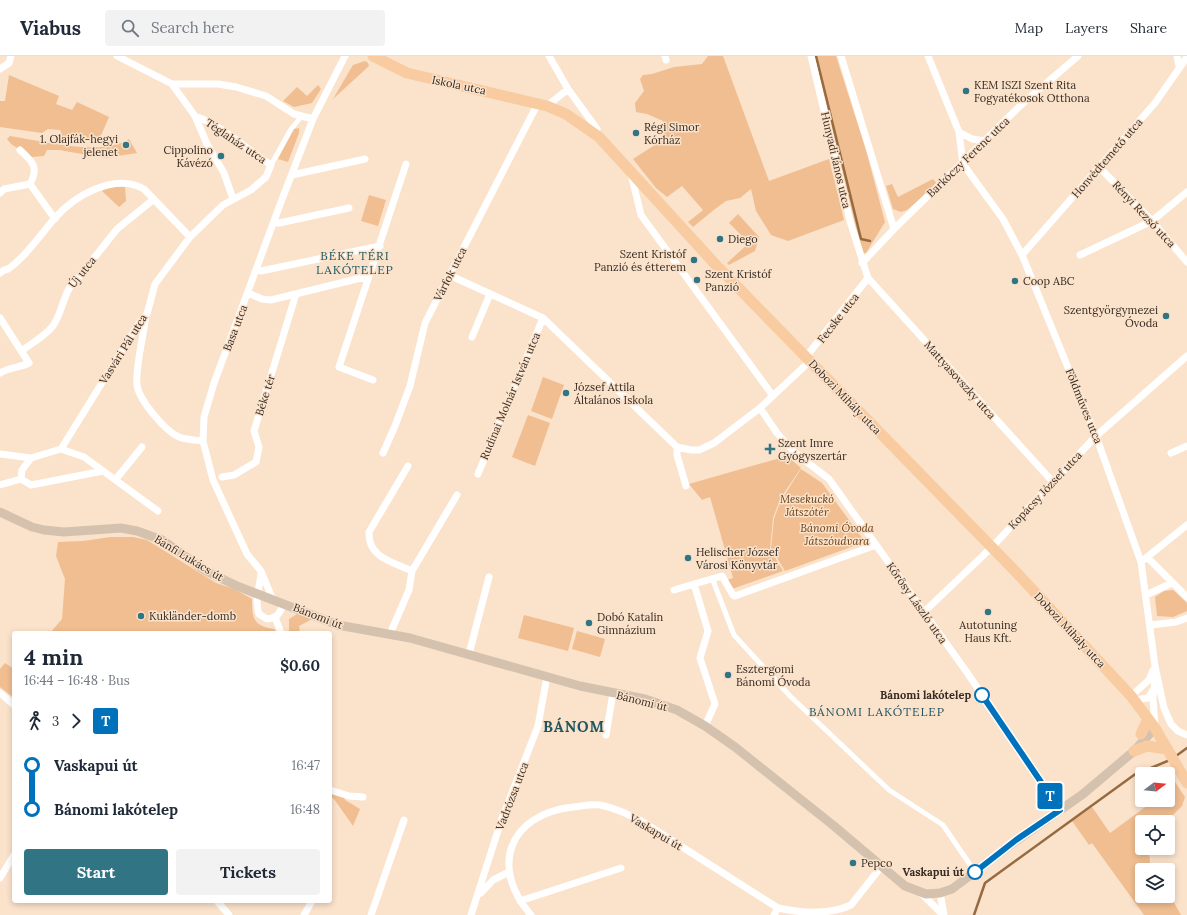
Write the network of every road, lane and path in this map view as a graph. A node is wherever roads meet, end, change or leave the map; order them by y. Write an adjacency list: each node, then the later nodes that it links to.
1 (11, 56): 13 (street)
2 (117, 56): 14 (street)
3 (345, 56): 19 (street, Basa utca)
4 (373, 56): 16 (main road, Iskola utca)
5 (549, 56): 15 (street)
6 (811, 56): 46 (street, Hunyadi János utca)
7 (842, 56): 40 (street)
8 (928, 56): 21 (street)
9 (1078, 56): 22 (street, Barkóczy Ferenc utca)
10 (1177, 56): 12 (street)
11 (1187, 57): 12 (street, Honvédtemető utca)
12 (1179, 66): 28 (street, Honvédtemető utca)
13 (0, 69)
14 (172, 84): 17 (street); 18 (street)
15 (568, 89): 16 (street); 20 (street)
16 (542, 104): 29 (main road, Dobozi Mihály utca); 49 (street, Várfok utca)
17 (195, 116): 27 (street, Téglaház utca); 34 (street)
18 (302, 116): 19 (street); 27 (street)
19 (313, 119): 30 (street, Basa utca)
20 (597, 129)
21 (959, 132): 22 (street); 26 (street)
22 (986, 141): 26 (street, Barkóczy Ferenc utca)
23 (20, 150): 31 (street)
24 (365, 159): 30 (street)
25 (406, 164): 42 (street)
26 (963, 164): 40 (street, Barkóczy Ferenc utca); 43 (street, Földműves utca)
27 (272, 165): 34 (street, Téglaház utca)
28 (1100, 167): 38 (street, Rényi Rezső utca); 43 (street, Honvédtemető utca)
29 (631, 172): 61 (main road, Dobozi Mihály utca); 64 (street)
30 (292, 175): 39 (street, Basa utca)
31 (30, 184): 33 (street); 37 (street)
32 (1187, 192): 38 (street)
33 (0, 193)
34 (233, 199): 41 (street, Vasvári Pál utca)
35 (154, 200): 37 (street); 41 (street); 59 (street, Új utca)
36 (349, 208): 39 (street)
37 (55, 219): 48 (street)
38 (1152, 221): 44 (street); 45 (street, Rényi Rezső utca)
39 (274, 222): 47 (street, Basa utca)
40 (894, 229): 46 (street, Barkóczy Ferenc utca)
41 (190, 237): 55 (street, Vasvári Pál utca)
42 (380, 246): 47 (street); 50 (street)
43 (1022, 255): 66 (street, Földműves utca)
44 (1080, 255)
45 (1187, 262)
46 (862, 263): 51 (street, Hunyadi János utca)
47 (256, 269): 52 (street, Basa utca)
48 (1, 270)
49 (449, 275): 54 (street); 72 (street, Várfok utca)
50 (370, 276): 53 (street); 63 (street)
51 (868, 278): 61 (street, Fecske utca); 82 (street, Mattyasovszky utca)
52 (248, 293): 53 (street); 67 (street, Basa utca)
53 (296, 294): 79 (street, Béke tér)
54 (490, 294): 57 (street); 58 (street)
55 (146, 314): 67 (street); 71 (street, Vasvári Pál utca)
56 (0, 318): 59 (street)
57 (543, 318): 69 (street); 78 (street, Rudinai Molnár István utca)
58 (472, 337)
59 (21, 351): 62 (street)
60 (1187, 356): 66 (street, Kopácsy József utca)
61 (808, 359): 64 (street, Fecske utca); 90 (main road, Dobozi Mihály utca)
62 (0, 373)
63 (374, 380)
64 (773, 396): 65 (street, Fecske utca)
65 (760, 408): 69 (street, Fecske utca); 89 (street, Kőrösy László utca)
66 (1096, 436): 82 (street, Kopácsy József utca); 91 (street, Földműves utca)
67 (203, 441): 92 (street, Basa utca)
68 (1187, 446): 73 (street)
69 (677, 447): 84 (street)
70 (142, 448): 81 (street)
71 (61, 449): 75 (street); 77 (street)
72 (383, 453)
73 (1171, 453)
74 (0, 454): 75 (street)
75 (31, 458): 80 (street)
76 (408, 466): 93 (street)
77 (103, 471): 80 (street); 81 (street)
78 (478, 474)
79 (222, 477)
80 (21, 479): 83 (street)
81 (116, 479): 86 (street)
82 (1052, 481): 90 (street, Kopácsy József utca)
83 (0, 485)
84 (686, 486)
85 (457, 495): 93 (street)
86 (158, 511)
87 (0, 512): 99 (main road, Bánfi Lukács út)
88 (1187, 526): 91 (street)
89 (876, 545): 95 (street); 104 (street, Kőrösy László utca)
90 (992, 547): 104 (street, Kopácsy József utca); 116 (main road, Dobozi Mihály utca)
91 (1144, 560): 96 (street, Földműves utca); 100 (street, Földműves utca)
92 (261, 571): 99 (street); 102 (street, Basa utca)
93 (412, 571): 109 (street)
94 (489, 577): 110 (street)
95 (712, 578): 97 (street); 136 (street)
96 (1172, 583): 100 (street); 101 (street, Földműves utca)
97 (694, 584): 98 (street); 119 (street)
98 (674, 590)
99 (258, 595): 102 (main road, Bánfi Lukács út); 105 (street)
100 (1146, 595): 107 (street, Földműves utca)
101 (1187, 597)
102 (273, 600): 103 (main road, Bánfi Lukács út)
103 (283, 603): 105 (street); 109 (main road, Bánomi út)
104 (924, 612): 130 (street, Kőrösy László utca)
105 (275, 617): 108 (street)
106 (1187, 618): 107 (street)
107 (1151, 625): 111 (street, Földműves utca)
108 (280, 631)
109 (390, 634): 110 (main road, Bánomi út)
110 (468, 654): 112 (main road, Bánomi út)
111 (1155, 666): 113 (street, Földműves utca); 116 (street); 123 (street, Földműves utca)
112 (547, 676): 115 (main road, Bánomi út); 140 (street, Vadrózsa utca)
113 (1154, 689): 116 (street); 120 (street, Földműves utca)
114 (0, 692): 117 (street)
115 (613, 694): 119 (main road, Bánomi út); 122 (street)
116 (1132, 698): 118 (main road, Dobozi Mihály utca)
117 (12, 703)
118 (1148, 719): 120 (main road, Dobozi Mihály utca); 121 (main road)
119 (705, 726): 133 (main road, Bánomi út)
120 (1155, 728): 121 (main road); 124 (main road); 125 (main road, Dobozi Mihály utca)
121 (1141, 734): 126 (main road)
122 (606, 735)
123 (1187, 735)
124 (1134, 751): 125 (main road); 126 (main road)
125 (1170, 755): 127 (main road, Dobozi Mihály utca)
126 (1109, 772): 130 (main road)
127 (1186, 780)
128 (332, 791): 129 (street)
129 (363, 797)
130 (1060, 810): 136 (main road)
131 (404, 820): 148 (street)
132 (12, 858): 137 (street)
133 (880, 867): 139 (main road, Bánomi út); 145 (street, Vaskapui út)
134 (621, 868): 141 (street)
135 (509, 872): 140 (street); 141 (street, Vaskapui út); 144 (street, Vaskapui út)
136 (975, 872): 138 (main road)
137 (0, 878)
138 (940, 893): 139 (main road); 152 (street)
139 (922, 894): 152 (street, Bánomi út)
140 (478, 895): 149 (street, Vadrózsa utca)
141 (520, 901): 150 (street, Vaskapui út)
142 (219, 903): 146 (street)
143 (311, 903): 147 (street)
144 (778, 908): 145 (street, Vaskapui út); 151 (street)
145 (828, 914)
146 (230, 915)
147 (304, 915)
148 (371, 915)
149 (471, 915)
150 (531, 915)
151 (774, 915)
152 (943, 915)

